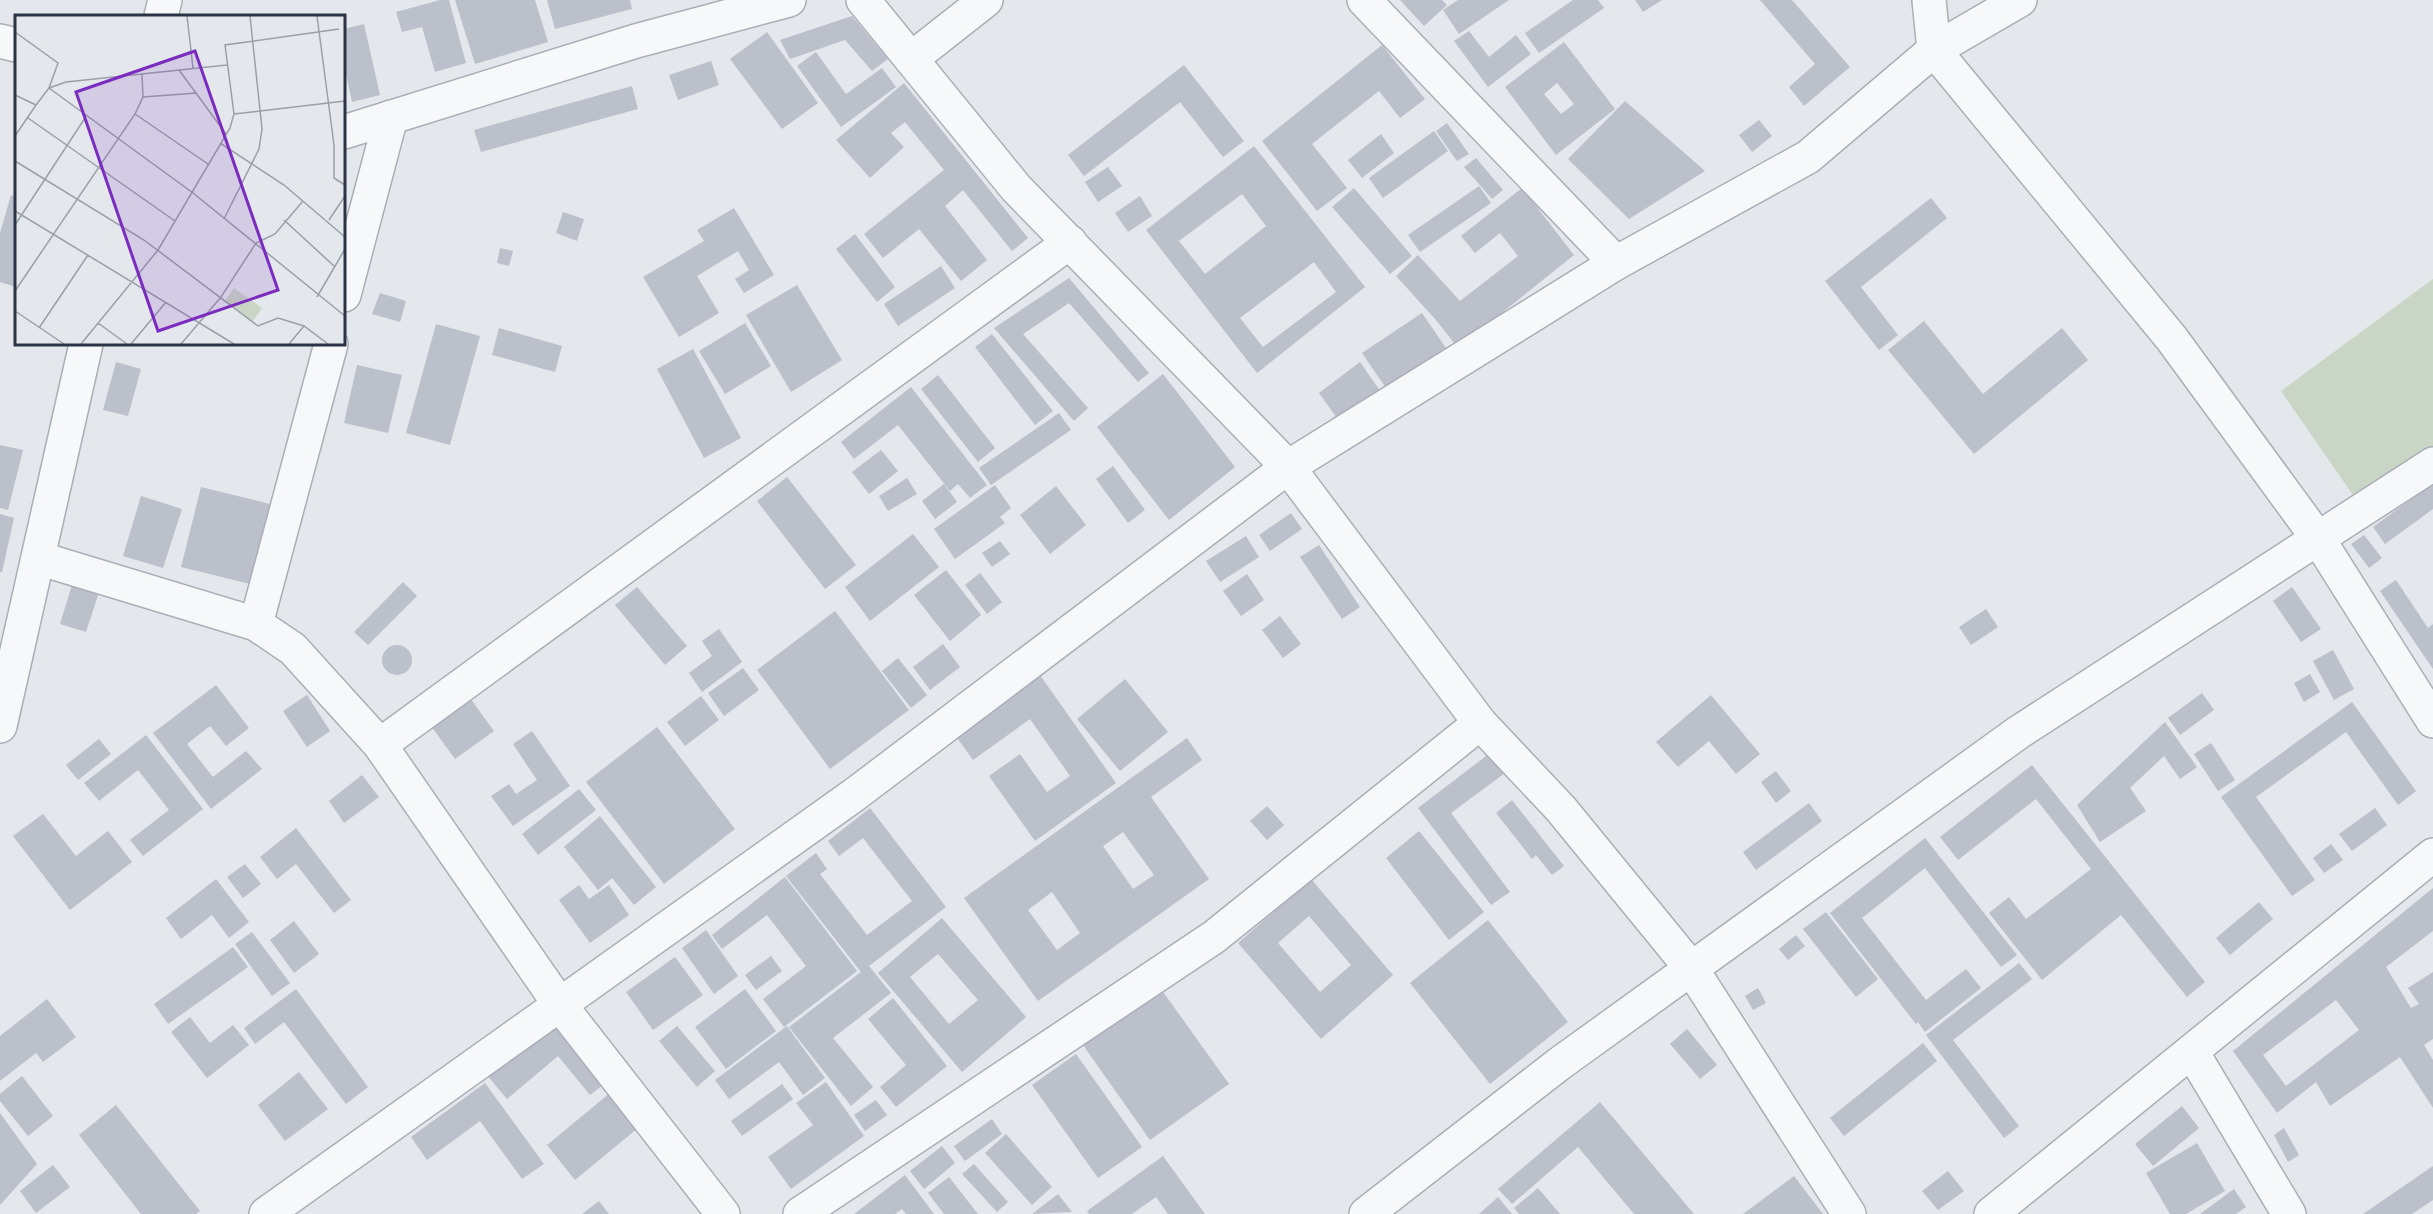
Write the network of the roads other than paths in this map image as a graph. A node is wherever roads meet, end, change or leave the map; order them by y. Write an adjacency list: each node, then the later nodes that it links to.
1 (165, 0): 8 (street)
2 (789, 0): 13 (street)
3 (863, 0): 12 (street)
4 (986, 0): 12 (street)
5 (1364, 0): 16 (street)
6 (1929, 0): 11 (street)
7 (2020, 0): 11 (street)
8 (161, 15)
9 (0, 41): 10 (street)
10 (15, 45)
11 (1934, 50): 16 (street); 22 (street)
12 (911, 58): 15 (street)
13 (391, 117): 14 (street); 17 (street)
14 (345, 132)
15 (1070, 242): 21 (street); 28 (street)
16 (1616, 263): 21 (street)
17 (345, 291)
18 (86, 345): 23 (street)
19 (331, 345): 24 (street)
20 (2433, 464): 22 (street)
21 (1288, 467): 26 (street); 31 (street)
22 (2319, 540): 25 (street); 30 (street)
23 (38, 558): 24 (street); 27 (street)
24 (256, 624): 28 (street)
25 (2433, 721)
26 (1480, 723): 30 (street); 35 (street)
27 (0, 726)
28 (380, 745): 31 (street)
29 (2433, 855): 32 (street)
30 (1691, 968): 36 (street); 37 (street)
31 (560, 1005): 33 (street); 34 (street)
32 (2192, 1053): 38 (street); 39 (street)
33 (266, 1214)
34 (723, 1214)
35 (800, 1214)
36 (1366, 1214)
37 (1849, 1214)
38 (1991, 1214)
39 (2289, 1214)

